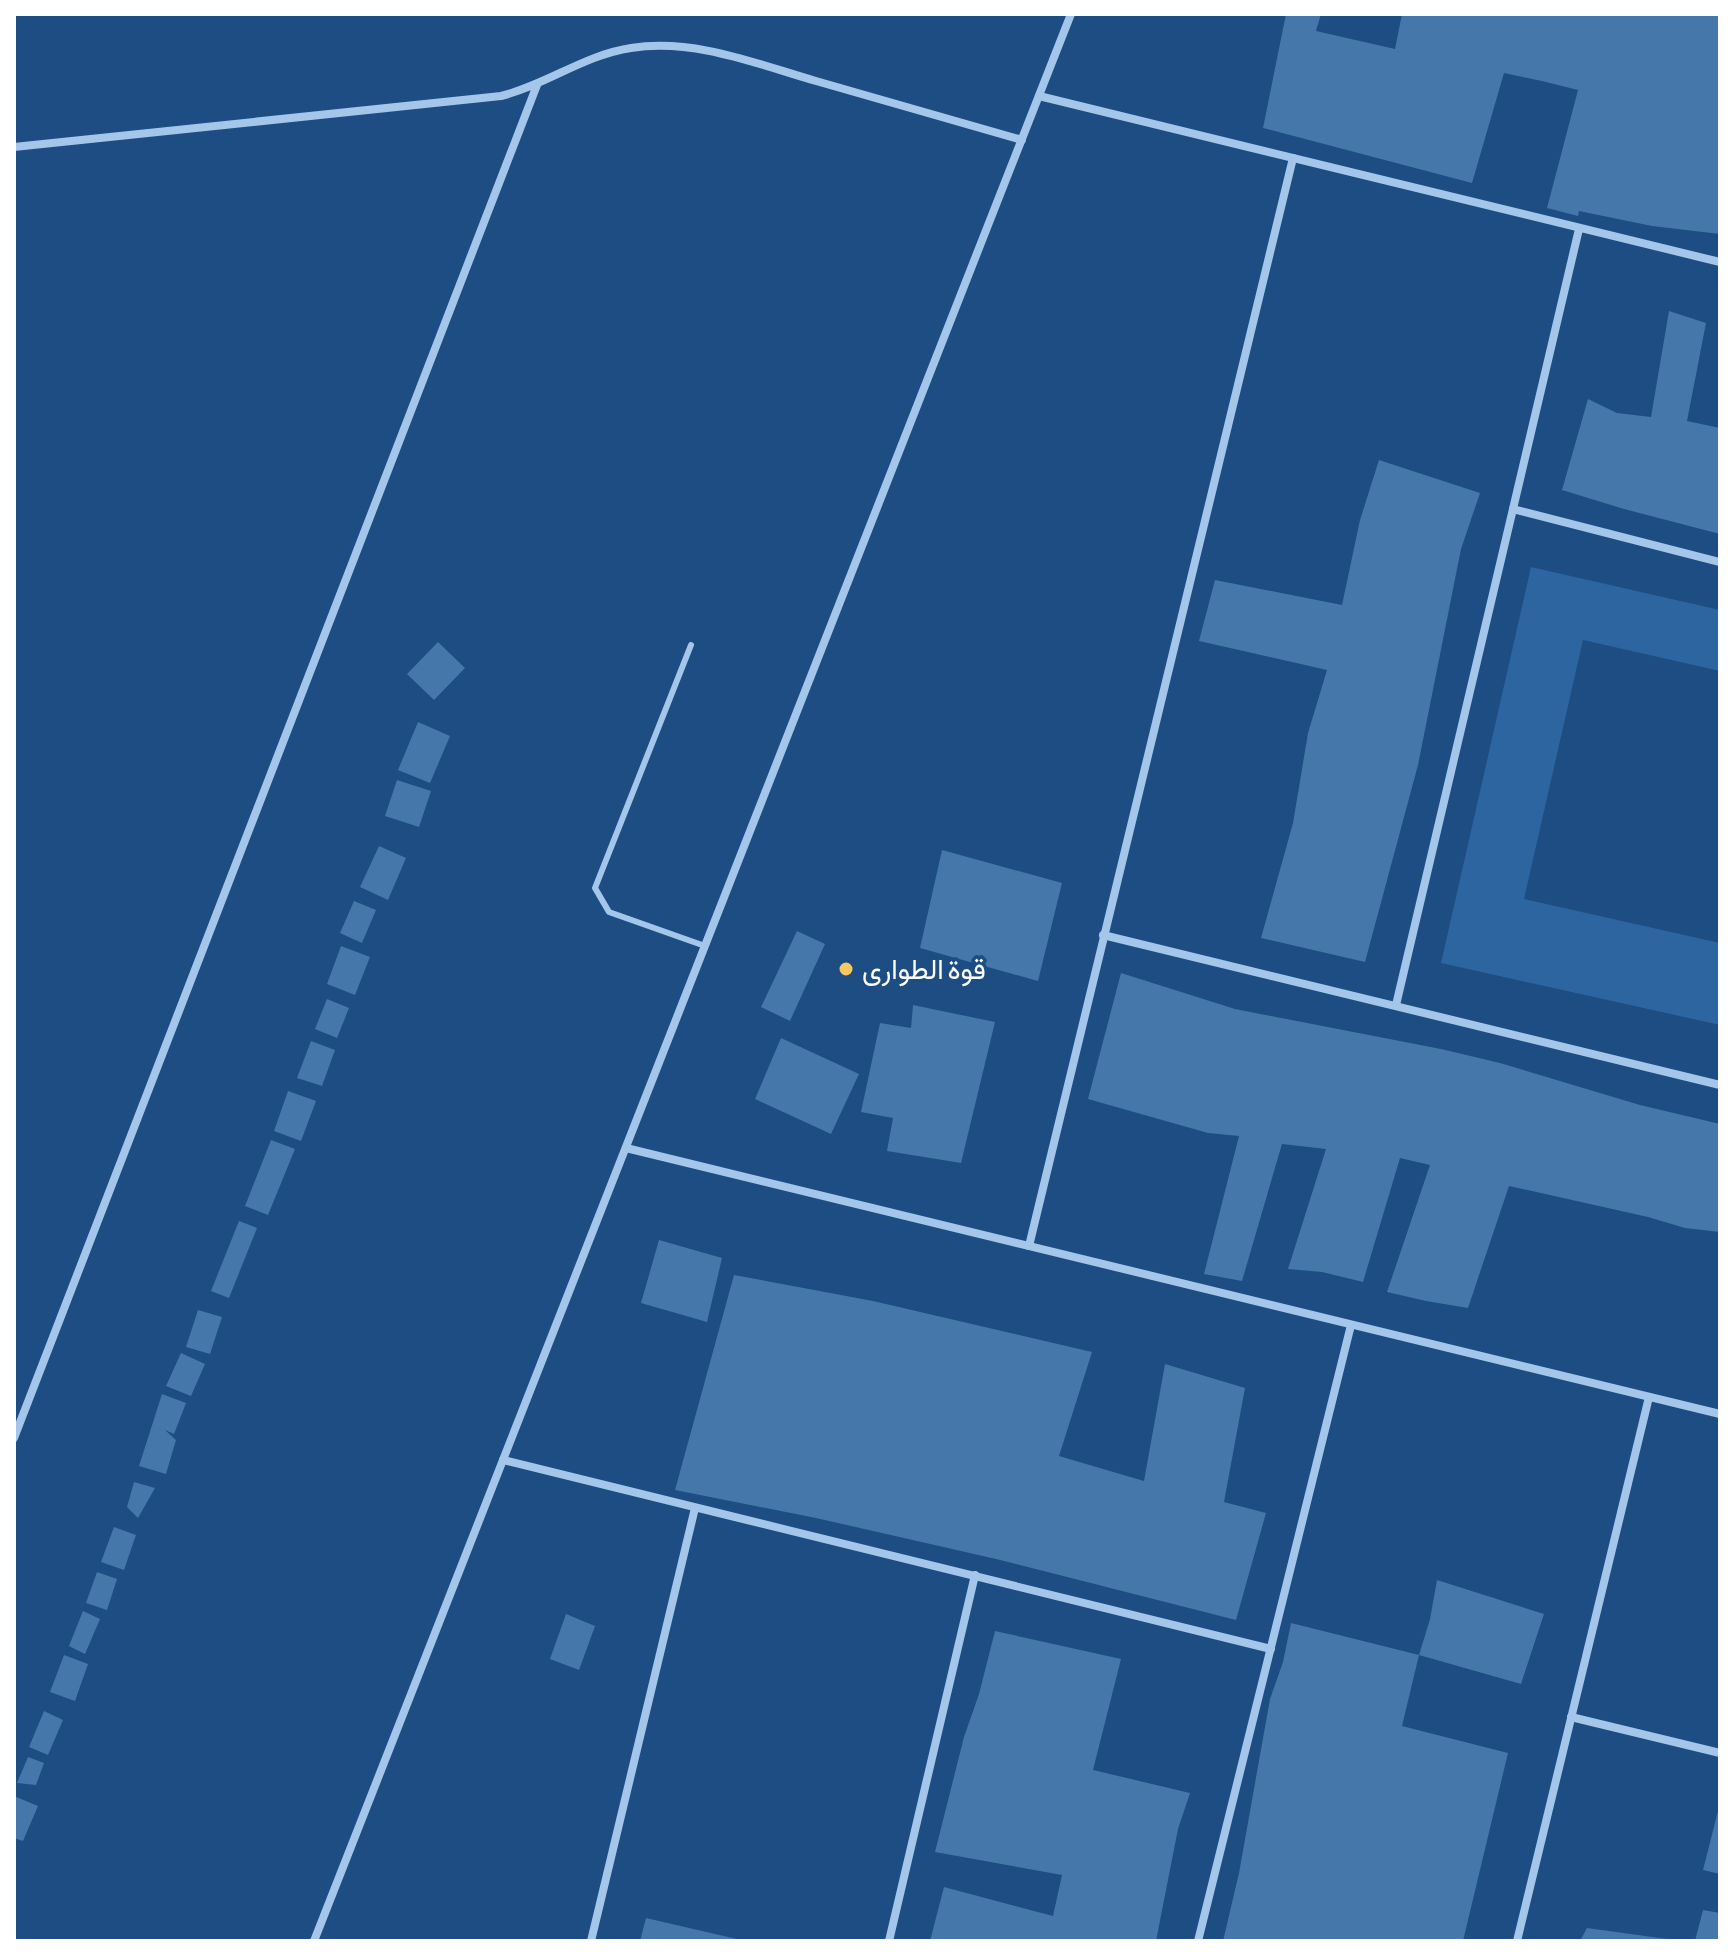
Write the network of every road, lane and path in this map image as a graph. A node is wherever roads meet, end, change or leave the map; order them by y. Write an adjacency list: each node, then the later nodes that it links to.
1 (1071, 14): 3 (street)
2 (537, 85): 4 (street); 5 (street); 21 (street)
3 (1039, 96): 4 (street); 6 (street)
4 (1022, 140): 13 (street)
5 (14, 147)
6 (1293, 158): 7 (street); 12 (street)
7 (1579, 229): 8 (street); 9 (street)
8 (1720, 262)
9 (1513, 509): 10 (street); 14 (street)
10 (1720, 562)
11 (691, 645): 13 (lane)
12 (1103, 935): 14 (street); 17 (street)
13 (705, 946): 16 (street)
14 (1396, 1005): 15 (street)
15 (1720, 1085)
16 (626, 1148): 17 (street); 22 (street)
17 (1029, 1246): 18 (street)
18 (1351, 1325): 19 (street); 25 (street)
19 (1649, 1397): 20 (street); 26 (street)
20 (1720, 1414)
21 (14, 1438)
22 (503, 1460): 23 (street); 28 (street)
23 (695, 1508): 24 (street); 29 (street)
24 (975, 1575): 25 (street); 30 (street)
25 (1271, 1649): 31 (street)
26 (1571, 1717): 27 (street); 32 (street)
27 (1720, 1753)
28 (314, 1941)
29 (591, 1941)
30 (889, 1941)
31 (1198, 1941)
32 (1517, 1941)

